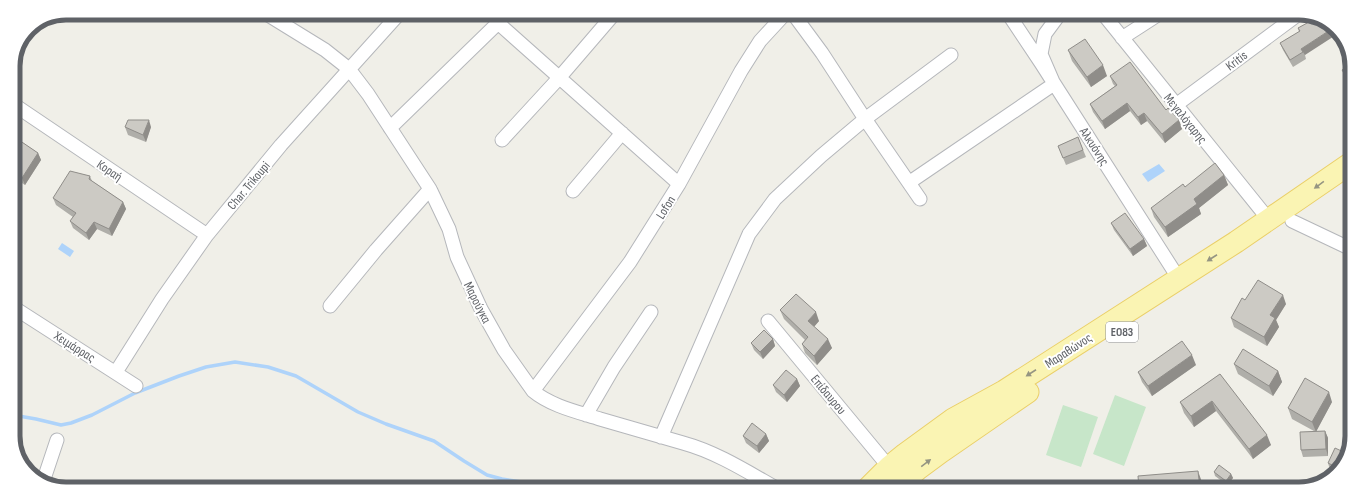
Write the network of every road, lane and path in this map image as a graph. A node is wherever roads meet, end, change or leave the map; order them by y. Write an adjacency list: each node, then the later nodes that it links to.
1 (275, 20): 15 (street, Μαρούγκα)
2 (394, 20): 15 (street, Char. Trikoupi)
3 (500, 20): 21 (street)
4 (504, 20): 16 (street)
5 (609, 20): 16 (street)
6 (779, 20): 26 (street, Lofon)
7 (798, 20): 20 (street)
8 (1012, 20): 17 (street, Αλκυόνης)
9 (1055, 20): 17 (street)
10 (1108, 20): 13 (street, Μεγαλόχαρης)
11 (1150, 20): 13 (street)
12 (1291, 20): 18 (street, Kritis)
13 (1122, 38): 18 (street, Μεγαλόχαρης)
14 (951, 55): 20 (street)
15 (349, 69): 21 (street, Μαρούγκα); 33 (street, Char. Trikoupi)
16 (559, 78): 22 (street); 23 (street)
17 (1054, 84): 25 (street); 35 (street, Αλκυόνης)
18 (1176, 105): 31 (street, Μεγαλόχαρης)
19 (20, 109): 33 (street, Κοραή)
20 (865, 119): 25 (street); 44 (street)
21 (390, 128): 28 (street, Μαρούγκα)
22 (622, 133): 26 (street); 29 (street)
23 (502, 140)
24 (1345, 167): 31 (main road, Μαραθώνος / ΕΟ83, one-way to 31)
25 (910, 182): 30 (street)
26 (679, 184): 42 (street, Lofon)
27 (1345, 184): 32 (main road, Μαραθώνος / ΕΟ83)
28 (430, 189): 36 (street); 42 (street, Μαρούγκα)
29 (573, 191)
30 (920, 199)
31 (1269, 220): 35 (main road, Μαραθώνος / ΕΟ83, one-way to 35)
32 (1292, 221): 34 (street); 50 (main road, Μαραθώνος / ΕΟ83, one-way to 32)
33 (207, 235): 40 (street, Char. Trikoupi)
34 (1345, 246)
35 (1179, 279): 46 (main road, Μαραθώνος / ΕΟ83, one-way to 46)
36 (330, 306)
37 (20, 311): 40 (street, Χειμάρρας)
38 (651, 312): 43 (street)
39 (768, 321): 46 (street, Επίδαυρου)
40 (116, 372): 41 (street, Χειμάρρας)
41 (136, 386)
42 (533, 390): 43 (street, Μαρούγκα)
43 (586, 415): 44 (street, Μαρούγκα)
44 (661, 437): 48 (street, Μαρούγκα)
45 (57, 440): 47 (street)
46 (889, 467): 49 (main road, Μαραθώνος / ΕΟ83)
47 (45, 477)
48 (765, 482)
49 (874, 482)
50 (903, 482)

